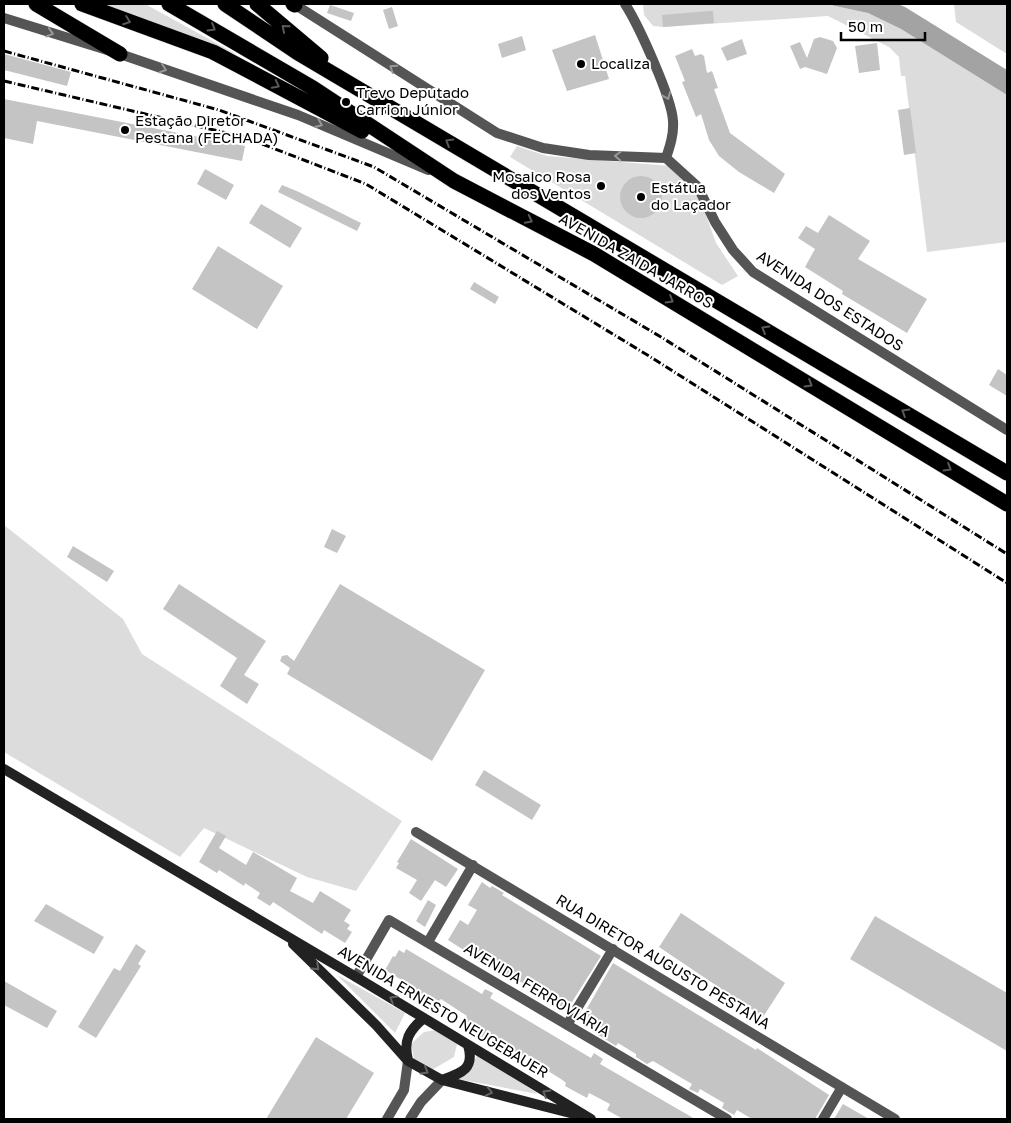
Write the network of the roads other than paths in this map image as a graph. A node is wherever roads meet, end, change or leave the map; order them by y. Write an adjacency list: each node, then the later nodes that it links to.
1 (36, 4): 9 (highway)
2 (82, 4): 12 (highway, one-way to 12)
3 (169, 4): 12 (highway, AVENIDA ZAIDA JARROS, one-way to 12)
4 (225, 4): 10 (highway, AVENIDA ZAIDA JARROS)
5 (257, 4): 10 (highway, one-way to 5)
6 (294, 4): 11 (street, one-way to 6)
7 (625, 4): 11 (street, one-way to 11)
8 (4, 18): 9 (street, one-way to 9)
9 (120, 54): 12 (street, one-way to 12)
10 (349, 82): 14 (highway, AVENIDA ZAIDA JARROS, one-way to 10)
11 (666, 158): 13 (street, AVENIDA DOS ESTADOS)
12 (454, 181): 15 (highway, AVENIDA ZAIDA JARROS, one-way to 15)
13 (1007, 430)
14 (1007, 473)
15 (1007, 504)
16 (4, 769): 19 (main road, AVENIDA ERNESTO NEUGEBAUER)
17 (416, 832): 18 (street, RUA DIRETOR AUGUSTO PESTANA)
18 (472, 865): 20 (street); 21 (street, RUA DIRETOR AUGUSTO PESTANA)
19 (281, 933): 22 (main road, AVENIDA ERNESTO NEUGEBAUER); 26 (main road, AVENIDA ERNESTO NEUGEBAUER, one-way to 26)
20 (428, 942): 22 (street, AVENIDA FERROVIÁRIA); 24 (street, AVENIDA FERROVIÁRIA)
21 (612, 949): 24 (street); 28 (street, RUA DIRETOR AUGUSTO PESTANA)
22 (356, 977): 23 (main road, AVENIDA ERNESTO NEUGEBAUER, one-way to 22)
23 (424, 1018): 25 (main road, AVENIDA ERNESTO NEUGEBAUER); 26 (main road)
24 (567, 1025): 32 (street, AVENIDA FERROVIÁRIA)
25 (468, 1045): 27 (main road); 29 (main road, AVENIDA ERNESTO NEUGEBAUER, one-way to 25)
26 (408, 1061): 27 (main road, AVENIDA ERNESTO NEUGEBAUER, one-way to 27); 30 (street)
27 (442, 1080): 29 (main road, AVENIDA ERNESTO NEUGEBAUER, one-way to 29); 31 (street)
28 (842, 1087): 33 (street); 34 (street, RUA DIRETOR AUGUSTO PESTANA)
29 (589, 1118)
30 (387, 1119)
31 (410, 1119)
32 (727, 1119)
33 (823, 1119)
34 (895, 1119)

